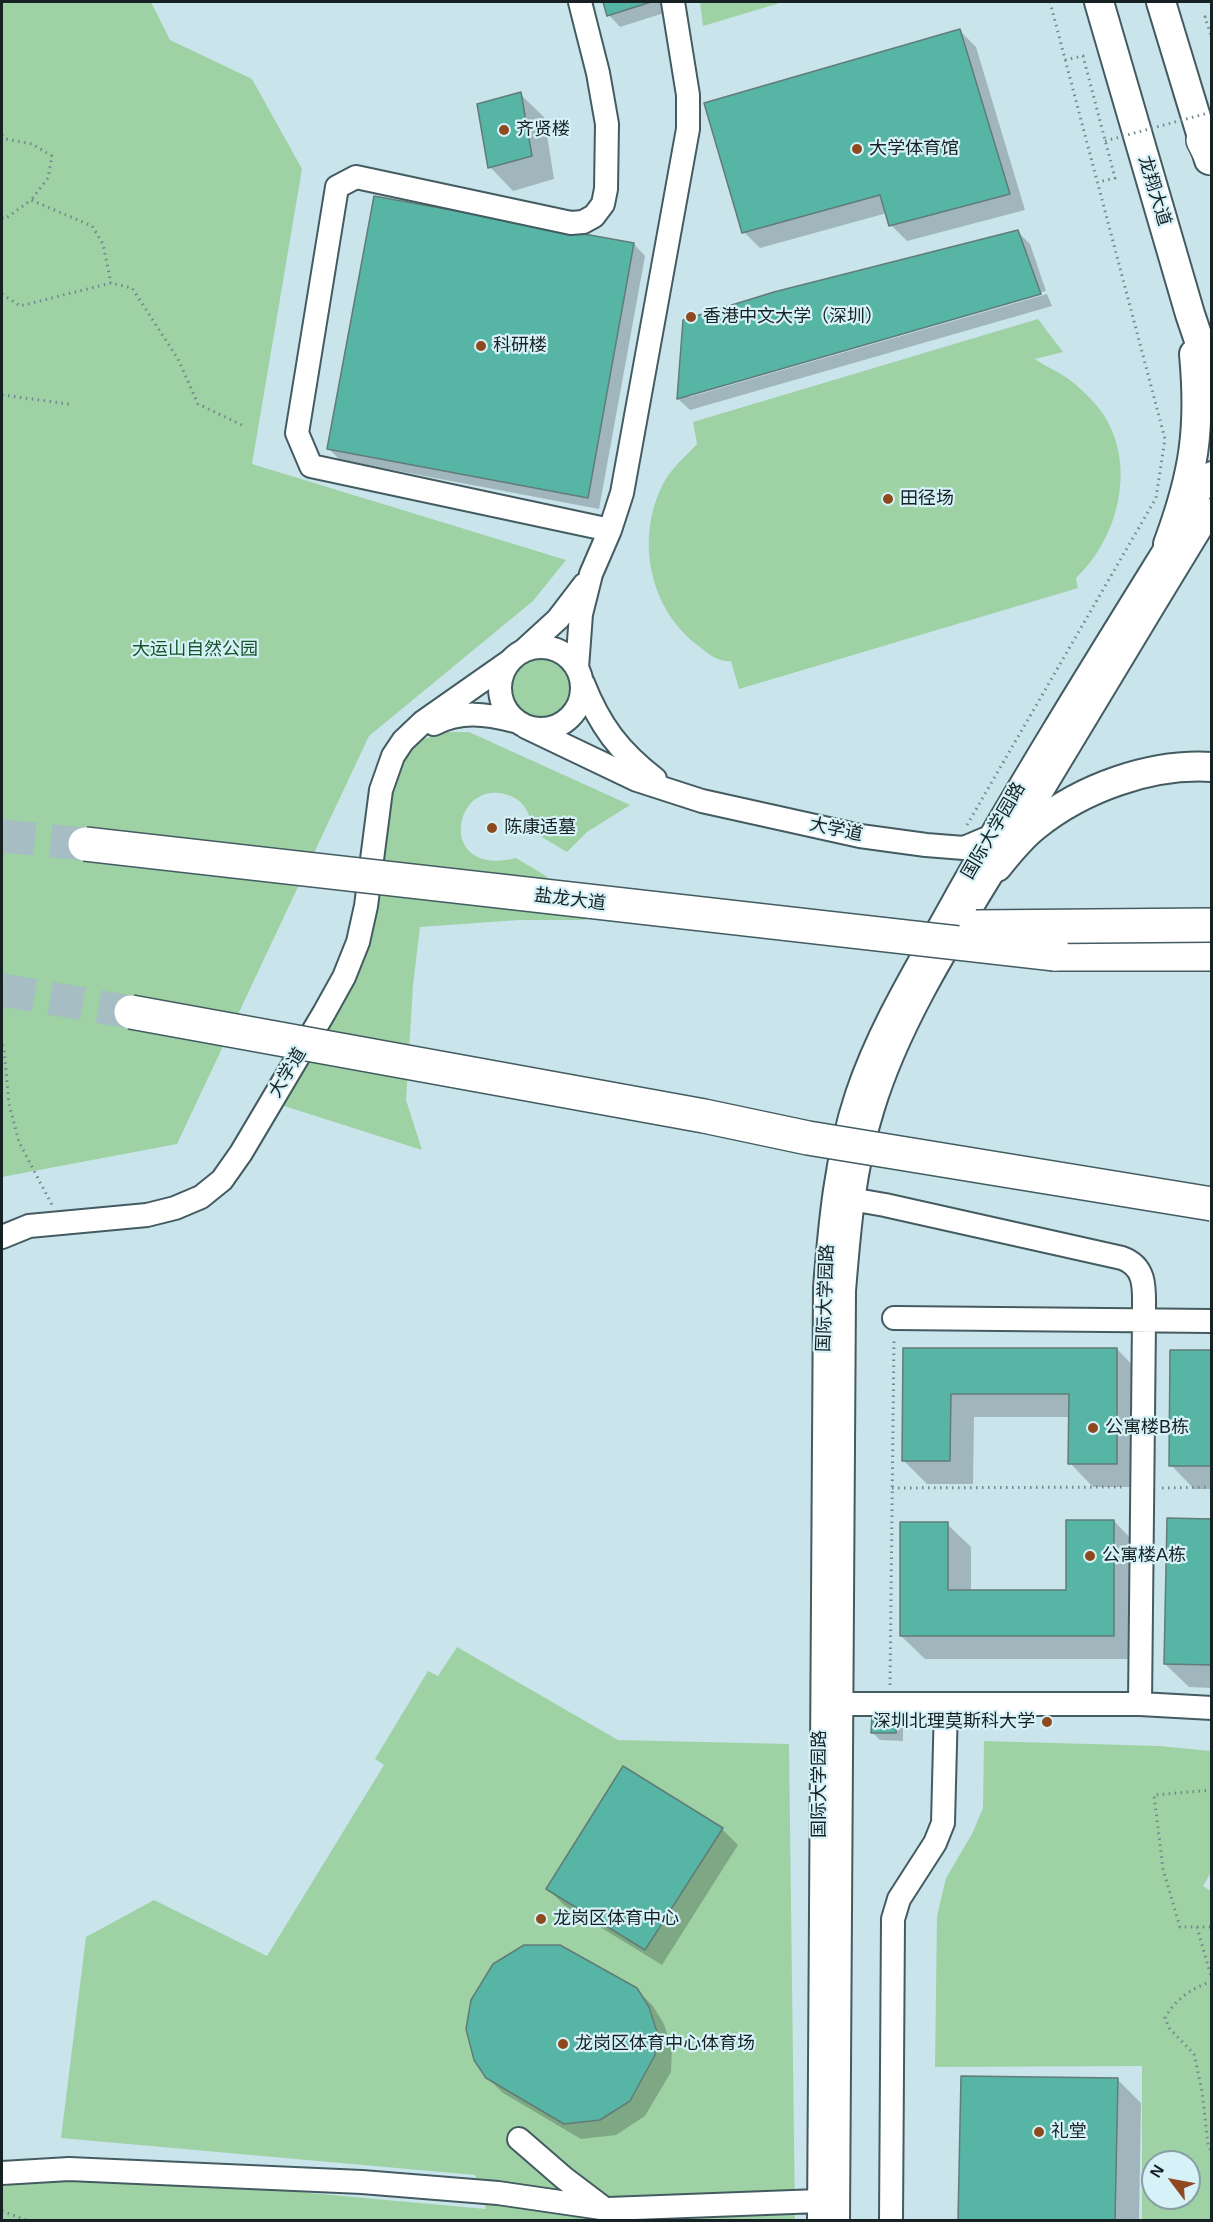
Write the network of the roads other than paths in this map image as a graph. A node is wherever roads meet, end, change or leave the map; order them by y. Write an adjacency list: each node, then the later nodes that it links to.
1 (580, 2): 10 (street)
2 (673, 2): 10 (street)
3 (1100, 2): 6 (main road, 龙翔大道)
4 (1161, 2): 5 (main road)
5 (1209, 145)
6 (1190, 314): 7 (main road, 龙翔大道); 11 (main road)
7 (1212, 379)
8 (1212, 473): 11 (street, 国际大学园路)
9 (1212, 510): 21 (street, 国际大学园路)
10 (610, 531): 12 (street)
11 (1168, 544): 19 (street, 国际大学园路)
12 (591, 574): 13 (street); 14 (street)
13 (515, 657): 14 (street, 大学道); 15 (street); 16 (street, 大学道)
14 (579, 673): 15 (street, 大学道); 18 (street, 大学道)
15 (521, 724): 16 (street, 大学道); 18 (street, 大学道)
16 (404, 741): 28 (street, 大学道)
17 (1212, 767): 21 (main road)
18 (682, 795): 19 (street, 大学道)
19 (990, 837): 26 (street, 国际大学园路)
20 (85, 844): 23 (highway, 盐龙大道, bridge)
21 (996, 867): 26 (street, 国际大学园路)
22 (1212, 925): 23 (highway, bridge)
23 (794, 926): 24 (highway, 盐龙大道, bridge)
24 (1212, 954)
25 (131, 1012): 27 (highway, bridge)
26 (844, 1197): 30 (street); 32 (street, 国际大学园路)
27 (1212, 1204)
28 (2, 1237)
29 (894, 1318): 30 (street)
30 (1144, 1320): 31 (street); 33 (street)
31 (1212, 1321)
32 (832, 1704): 34 (street); 39 (street, 国际大学园路); 40 (street, 国际大学园路)
33 (1140, 1704): 34 (street); 35 (street)
34 (946, 1705): 41 (street)
35 (1212, 1708)
36 (519, 2139): 38 (street)
37 (2, 2173): 38 (street)
38 (608, 2210): 39 (street)
39 (819, 2211)
40 (838, 2220)
41 (891, 2220)

